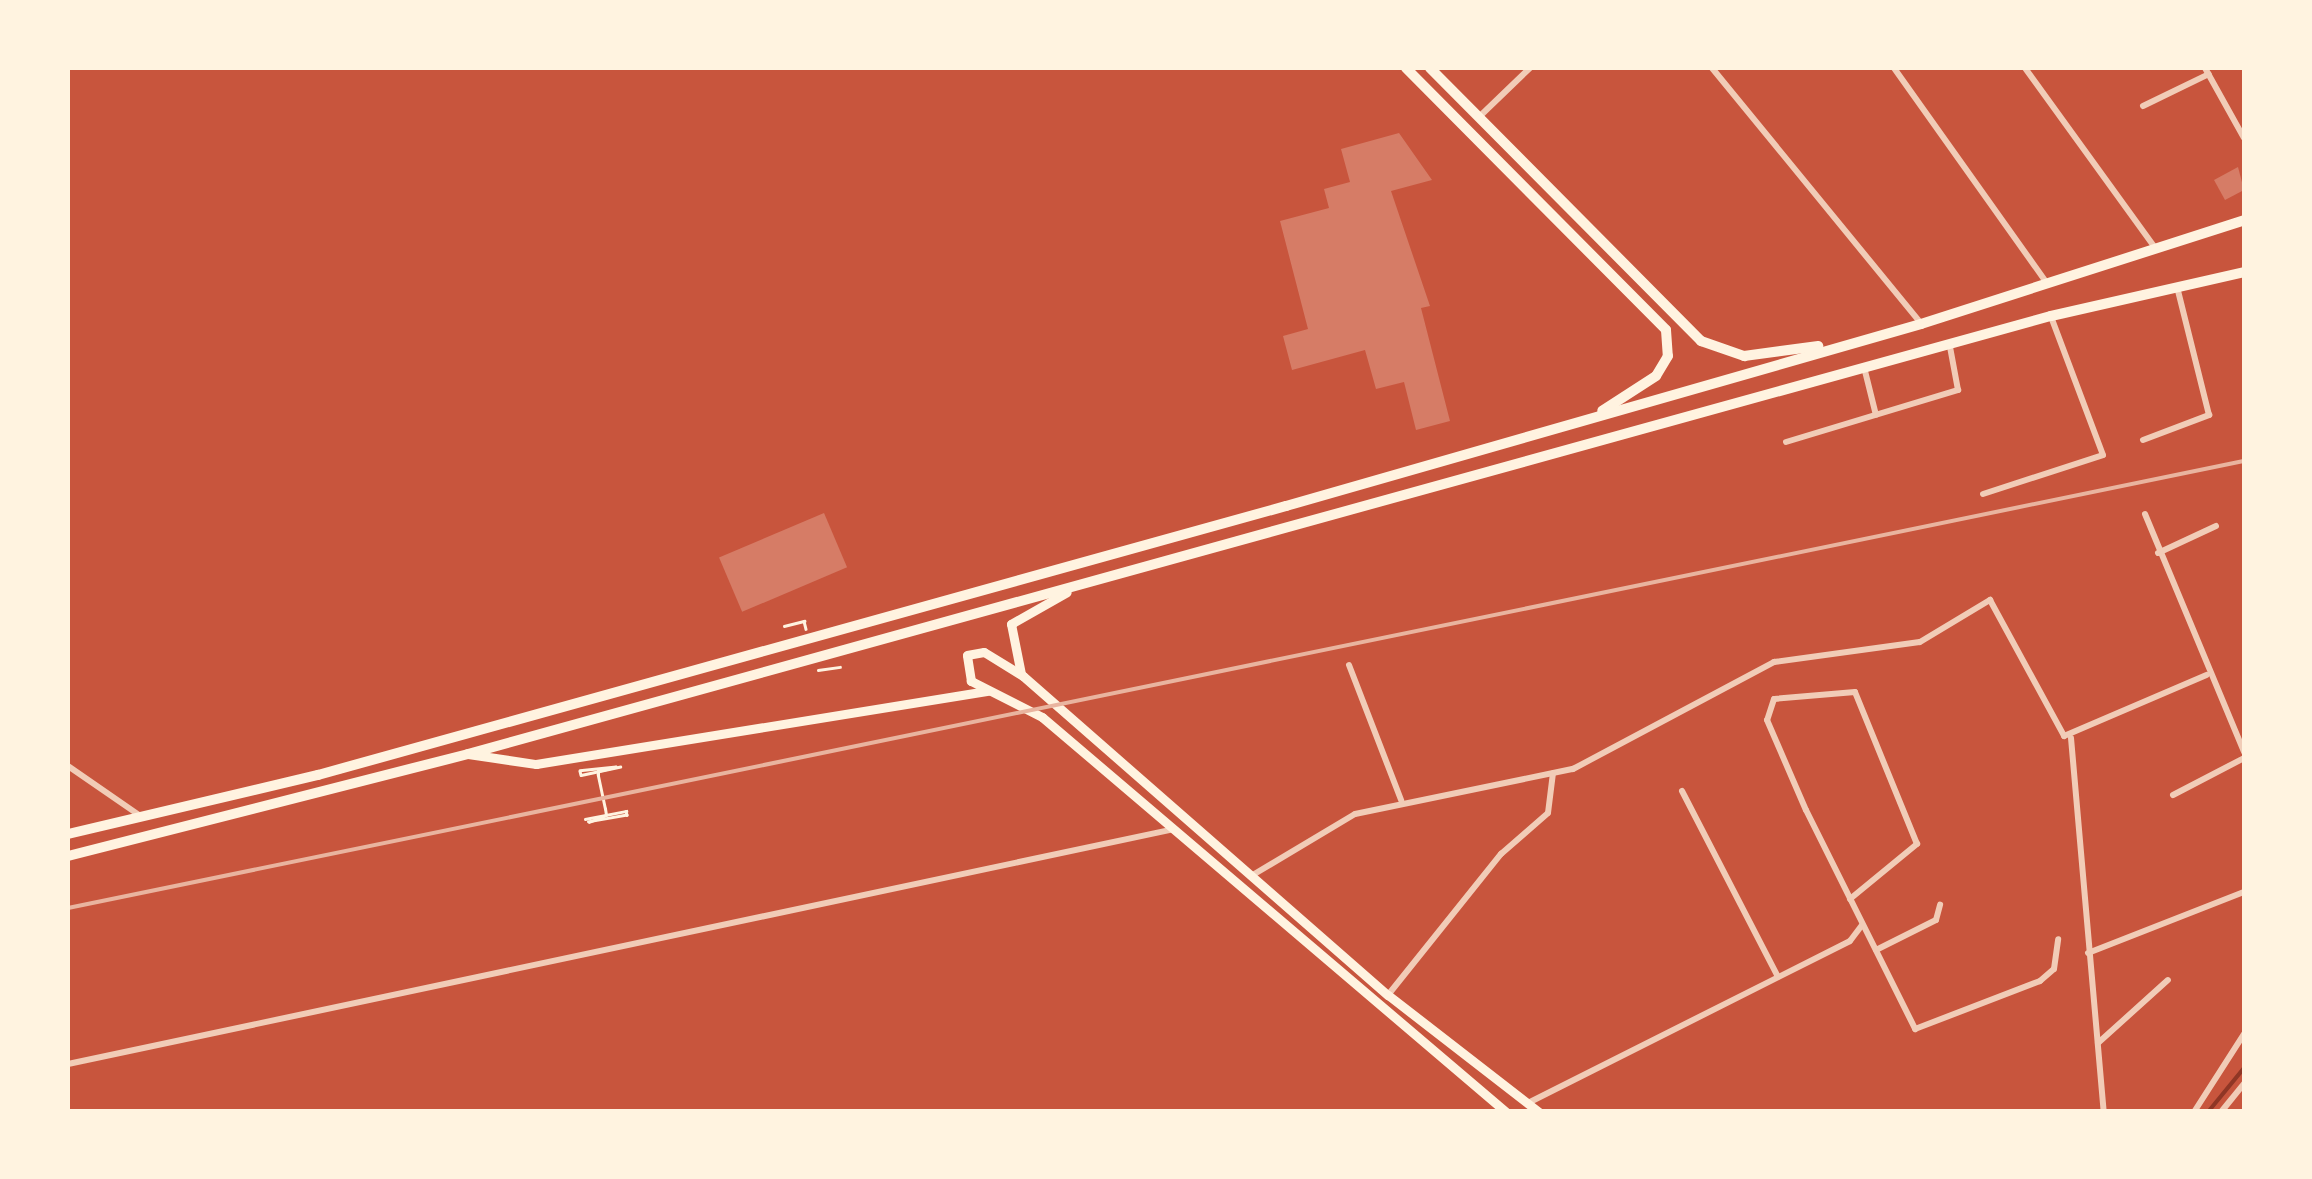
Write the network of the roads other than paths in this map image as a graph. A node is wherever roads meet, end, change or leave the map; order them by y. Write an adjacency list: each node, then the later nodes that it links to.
1 (1406, 68): 22 (highway)
2 (1430, 68): 9 (highway)
3 (1530, 68): 9 (street)
4 (1712, 68): 17 (street)
5 (1894, 68): 14 (street)
6 (2025, 68): 12 (street)
7 (2207, 71): 8 (street); 10 (street)
8 (2143, 106)
9 (1478, 118): 18 (highway)
10 (2244, 138)
11 (2244, 220): 12 (highway)
12 (2156, 250): 14 (highway)
13 (2244, 272): 15 (highway)
14 (2047, 283): 17 (highway)
15 (2177, 287): 16 (highway); 23 (street)
16 (2050, 316): 19 (highway); 25 (street)
17 (1922, 324): 18 (highway)
18 (1854, 341): 22 (highway)
19 (1950, 347): 20 (highway); 21 (street)
20 (1865, 371): 21 (street); 29 (highway)
21 (1876, 415): 24 (street)
22 (1587, 419): 42 (highway)
23 (2143, 440)
24 (1786, 442)
25 (1983, 494)
26 (2145, 514): 28 (street)
27 (2216, 526): 28 (street)
28 (2158, 554): 31 (street)
29 (1106, 577): 32 (main road); 35 (highway)
30 (1349, 665): 41 (street)
31 (2206, 675): 34 (street); 36 (street)
32 (1023, 676): 33 (main road); 46 (main road)
33 (988, 691): 35 (main road); 43 (main road)
34 (2071, 738): 38 (street); 55 (street)
35 (468, 754): 45 (highway)
36 (2244, 755): 40 (street)
37 (68, 766): 42 (street)
38 (1553, 772): 41 (street); 58 (street)
39 (1682, 790): 56 (street)
40 (2173, 795)
41 (1400, 800): 46 (street)
42 (143, 818): 44 (highway)
43 (1170, 830): 61 (street); 65 (main road)
44 (68, 834)
45 (68, 856)
46 (1250, 876): 58 (main road)
47 (2244, 892): 55 (street)
48 (1850, 900): 48 (street); 50 (street)
49 (1940, 904): 54 (street)
50 (1862, 925): 52 (street); 53 (street)
51 (2058, 940): 54 (street)
52 (1850, 941): 53 (street); 56 (street)
53 (1870, 942): 54 (street)
54 (1876, 950)
55 (2088, 953): 60 (street)
56 (1778, 977): 63 (street)
57 (2168, 980): 60 (street)
58 (1388, 995): 63 (main road)
59 (2244, 1034): 68 (street)
60 (2098, 1044): 67 (street)
61 (68, 1064)
62 (2244, 1084): 64 (street)
63 (1528, 1103): 66 (main road)
64 (2226, 1109)
65 (1506, 1112)
66 (1539, 1112)
67 (2104, 1112)
68 (2194, 1112)

